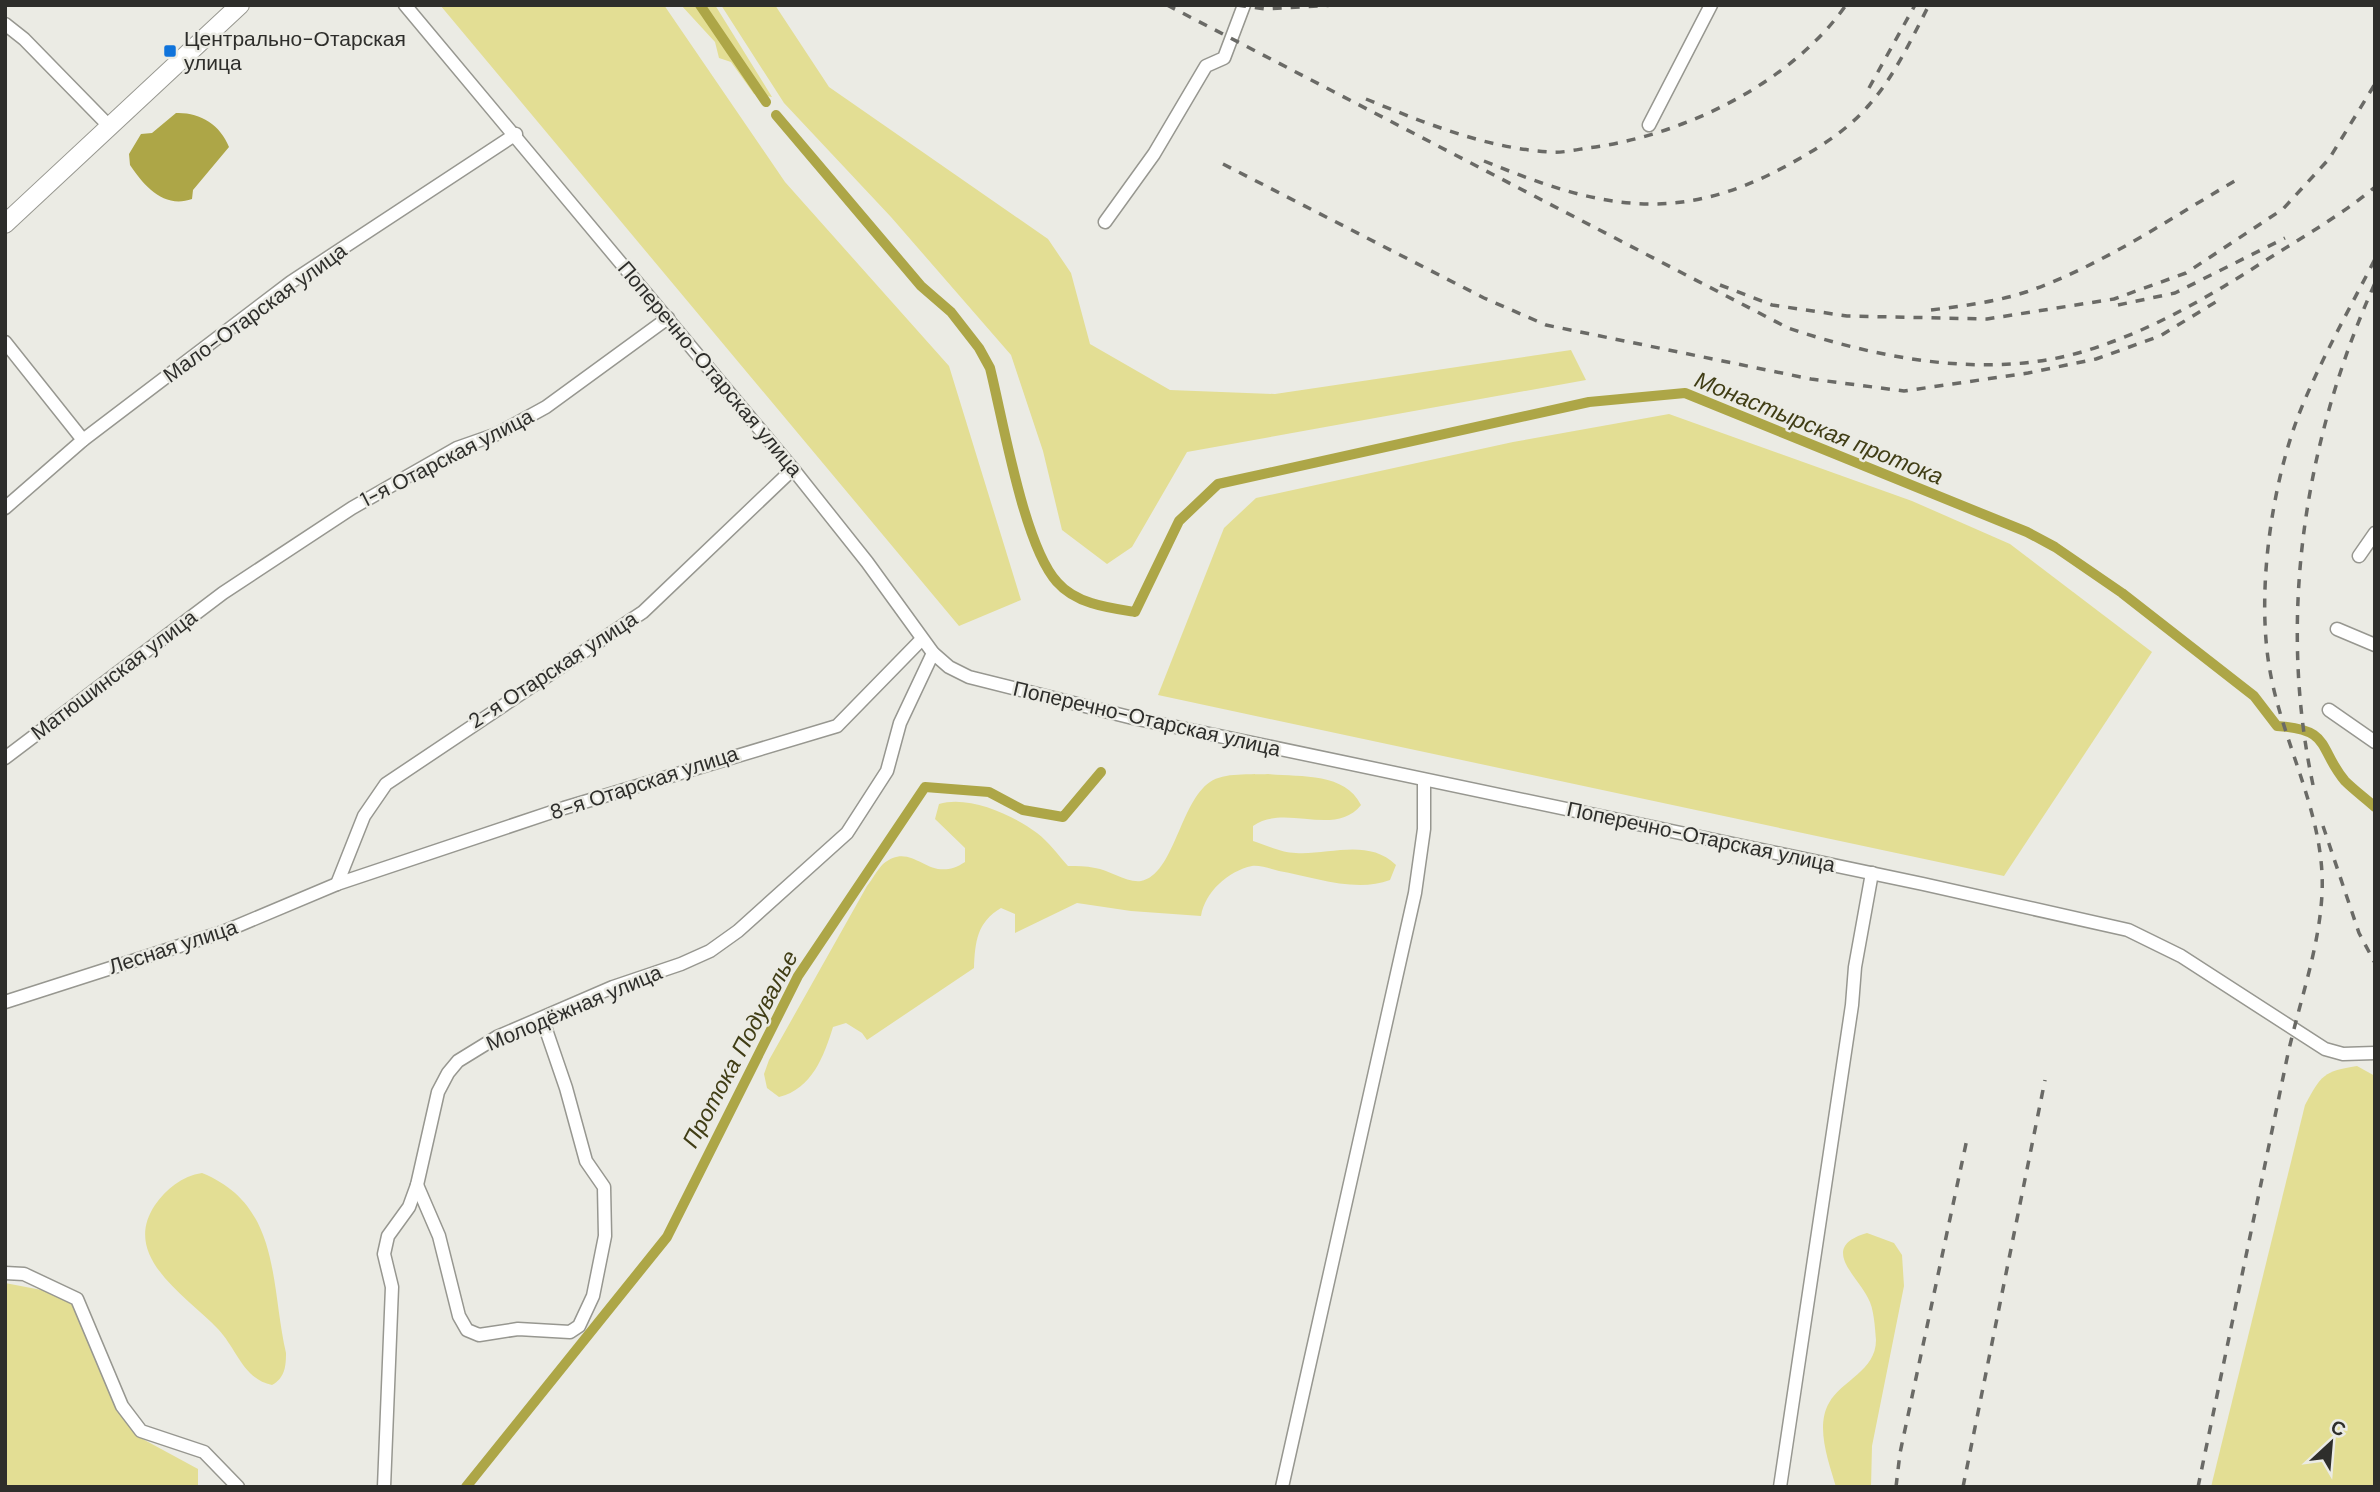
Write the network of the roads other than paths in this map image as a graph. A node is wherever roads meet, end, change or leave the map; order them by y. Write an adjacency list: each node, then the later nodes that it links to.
1 (240, 5): 7 (street)
2 (405, 5): 8 (street, Поперечно-Отарская улица)
3 (1244, 5): 9 (street)
4 (1711, 5): 6 (street)
5 (5, 24): 7 (street)
6 (1649, 125)
7 (111, 128): 10 (street)
8 (516, 134): 11 (street, Поперечно-Отарская улица); 13 (street, Мало-Отарская улица)
9 (1105, 222)
10 (5, 224)
11 (668, 318): 14 (street, Поперечно-Отарская улица); 18 (street, 1-я Отарская улица)
12 (5, 342): 13 (street)
13 (83, 440): 15 (street, Мало-Отарская улица)
14 (793, 469): 20 (street, Поперечно-Отарская улица); 28 (street, 2-я Отарская улица)
15 (5, 508)
16 (2375, 533): 17 (street)
17 (2359, 556)
18 (223, 593): 25 (street, Матюшинская улица)
19 (2337, 629): 21 (street)
20 (922, 639): 22 (street, Поперечно-Отарская улица); 28 (street, 8-я Отарская улица)
21 (2375, 645)
22 (933, 653): 26 (street, Поперечно-Отарская улица); 30 (street, Молодёжная улица)
23 (2329, 710): 24 (street)
24 (2375, 742)
25 (5, 758)
26 (1424, 780): 27 (street, Поперечно-Отарская улица); 36 (street)
27 (1872, 873): 31 (street, Поперечно-Отарская улица); 37 (street)
28 (337, 884): 29 (street, Лесная улица)
29 (5, 1002)
30 (542, 1018): 32 (street, Молодёжная улица); 32 (street)
31 (2375, 1054)
32 (417, 1185): 35 (street, Молодёжная улица)
33 (5, 1273): 34 (street)
34 (238, 1487)
35 (384, 1487)
36 (1282, 1487)
37 (1780, 1487)

